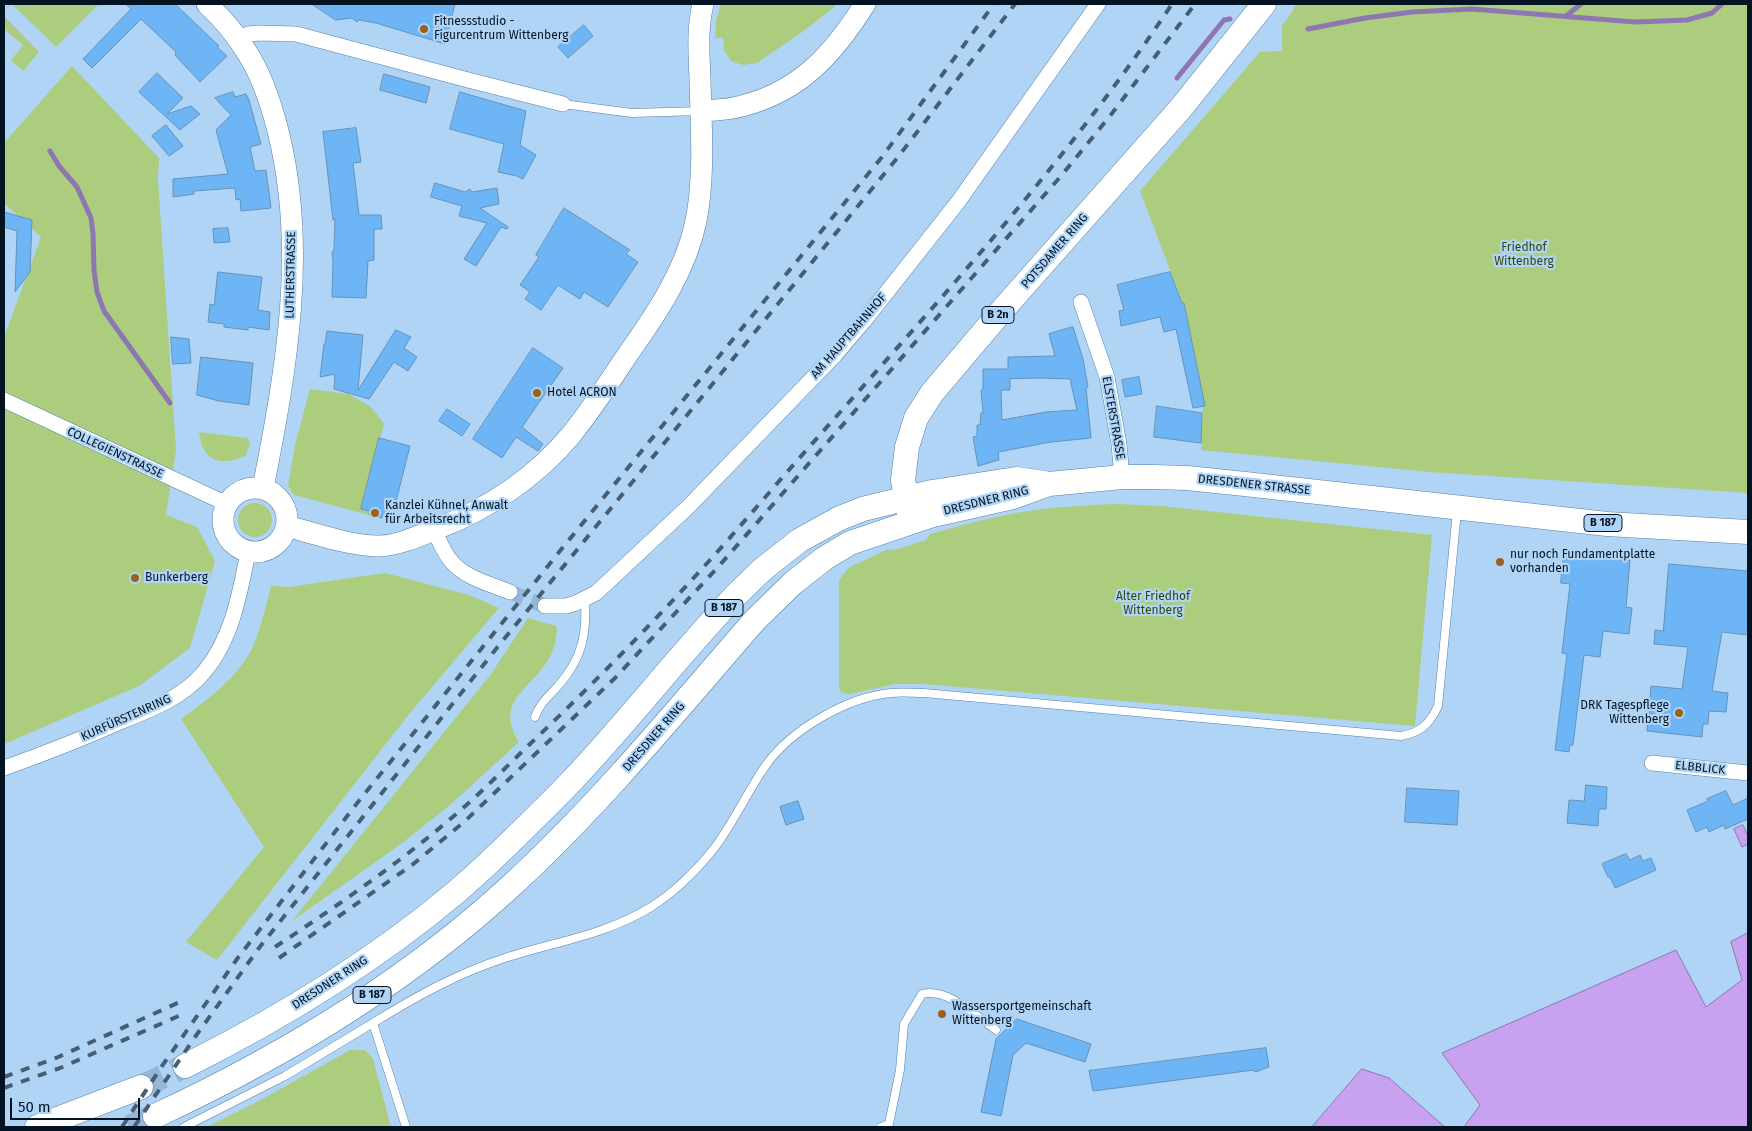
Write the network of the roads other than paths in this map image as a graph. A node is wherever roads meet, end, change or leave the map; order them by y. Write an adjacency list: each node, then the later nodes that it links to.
1 (207, 4): 6 (street, LUTHERSTRASSE)
2 (703, 4): 8 (street)
3 (865, 4): 8 (street)
4 (1098, 4): 23 (street, AM HAUPTBAHNHOF)
5 (1264, 4): 14 (main road, POTSDAMER RING / B 2n)
6 (239, 40): 7 (street); 13 (street, LUTHERSTRASSE)
7 (563, 104): 8 (lane)
8 (701, 111): 19 (street)
9 (1081, 302): 11 (street, ELSTERSTRASSE)
10 (4, 400): 15 (street, COLLEGIENSTRASSE)
11 (1122, 477): 12 (main road, DRESDENER STRASSE / B 187); 16 (main road, DRESDENER STRASSE / B 187)
12 (1049, 484): 14 (main road, DRESDNER RING / B 187); 17 (main road, DRESDNER RING / B 187)
13 (263, 488): 15 (street); 18 (street)
14 (906, 498): 17 (main road, POTSDAMER RING / B 2n); 31 (main road, DRESDNER RING / B 187)
15 (227, 504): 21 (street)
16 (1458, 508): 20 (main road, DRESDENER STRASSE / B 187); 29 (lane)
17 (910, 522): 33 (main road, DRESDNER RING / B 187)
18 (287, 526): 19 (street); 21 (street)
19 (434, 530): 22 (street)
20 (1748, 532)
21 (248, 552): 27 (street, KURFÜRSTENRING)
22 (510, 592)
23 (585, 599): 24 (street, AM HAUPTBAHNHOF); 25 (lane)
24 (545, 606)
25 (535, 717)
26 (1652, 763): 28 (street, ELBBLICK)
27 (4, 768)
28 (1748, 773)
29 (373, 1023): 35 (lane); 36 (lane)
30 (996, 1030): 37 (lane)
31 (185, 1066)
32 (142, 1087): 34 (main road)
33 (155, 1116)
34 (37, 1127)
35 (184, 1127)
36 (406, 1127)
37 (881, 1127)

